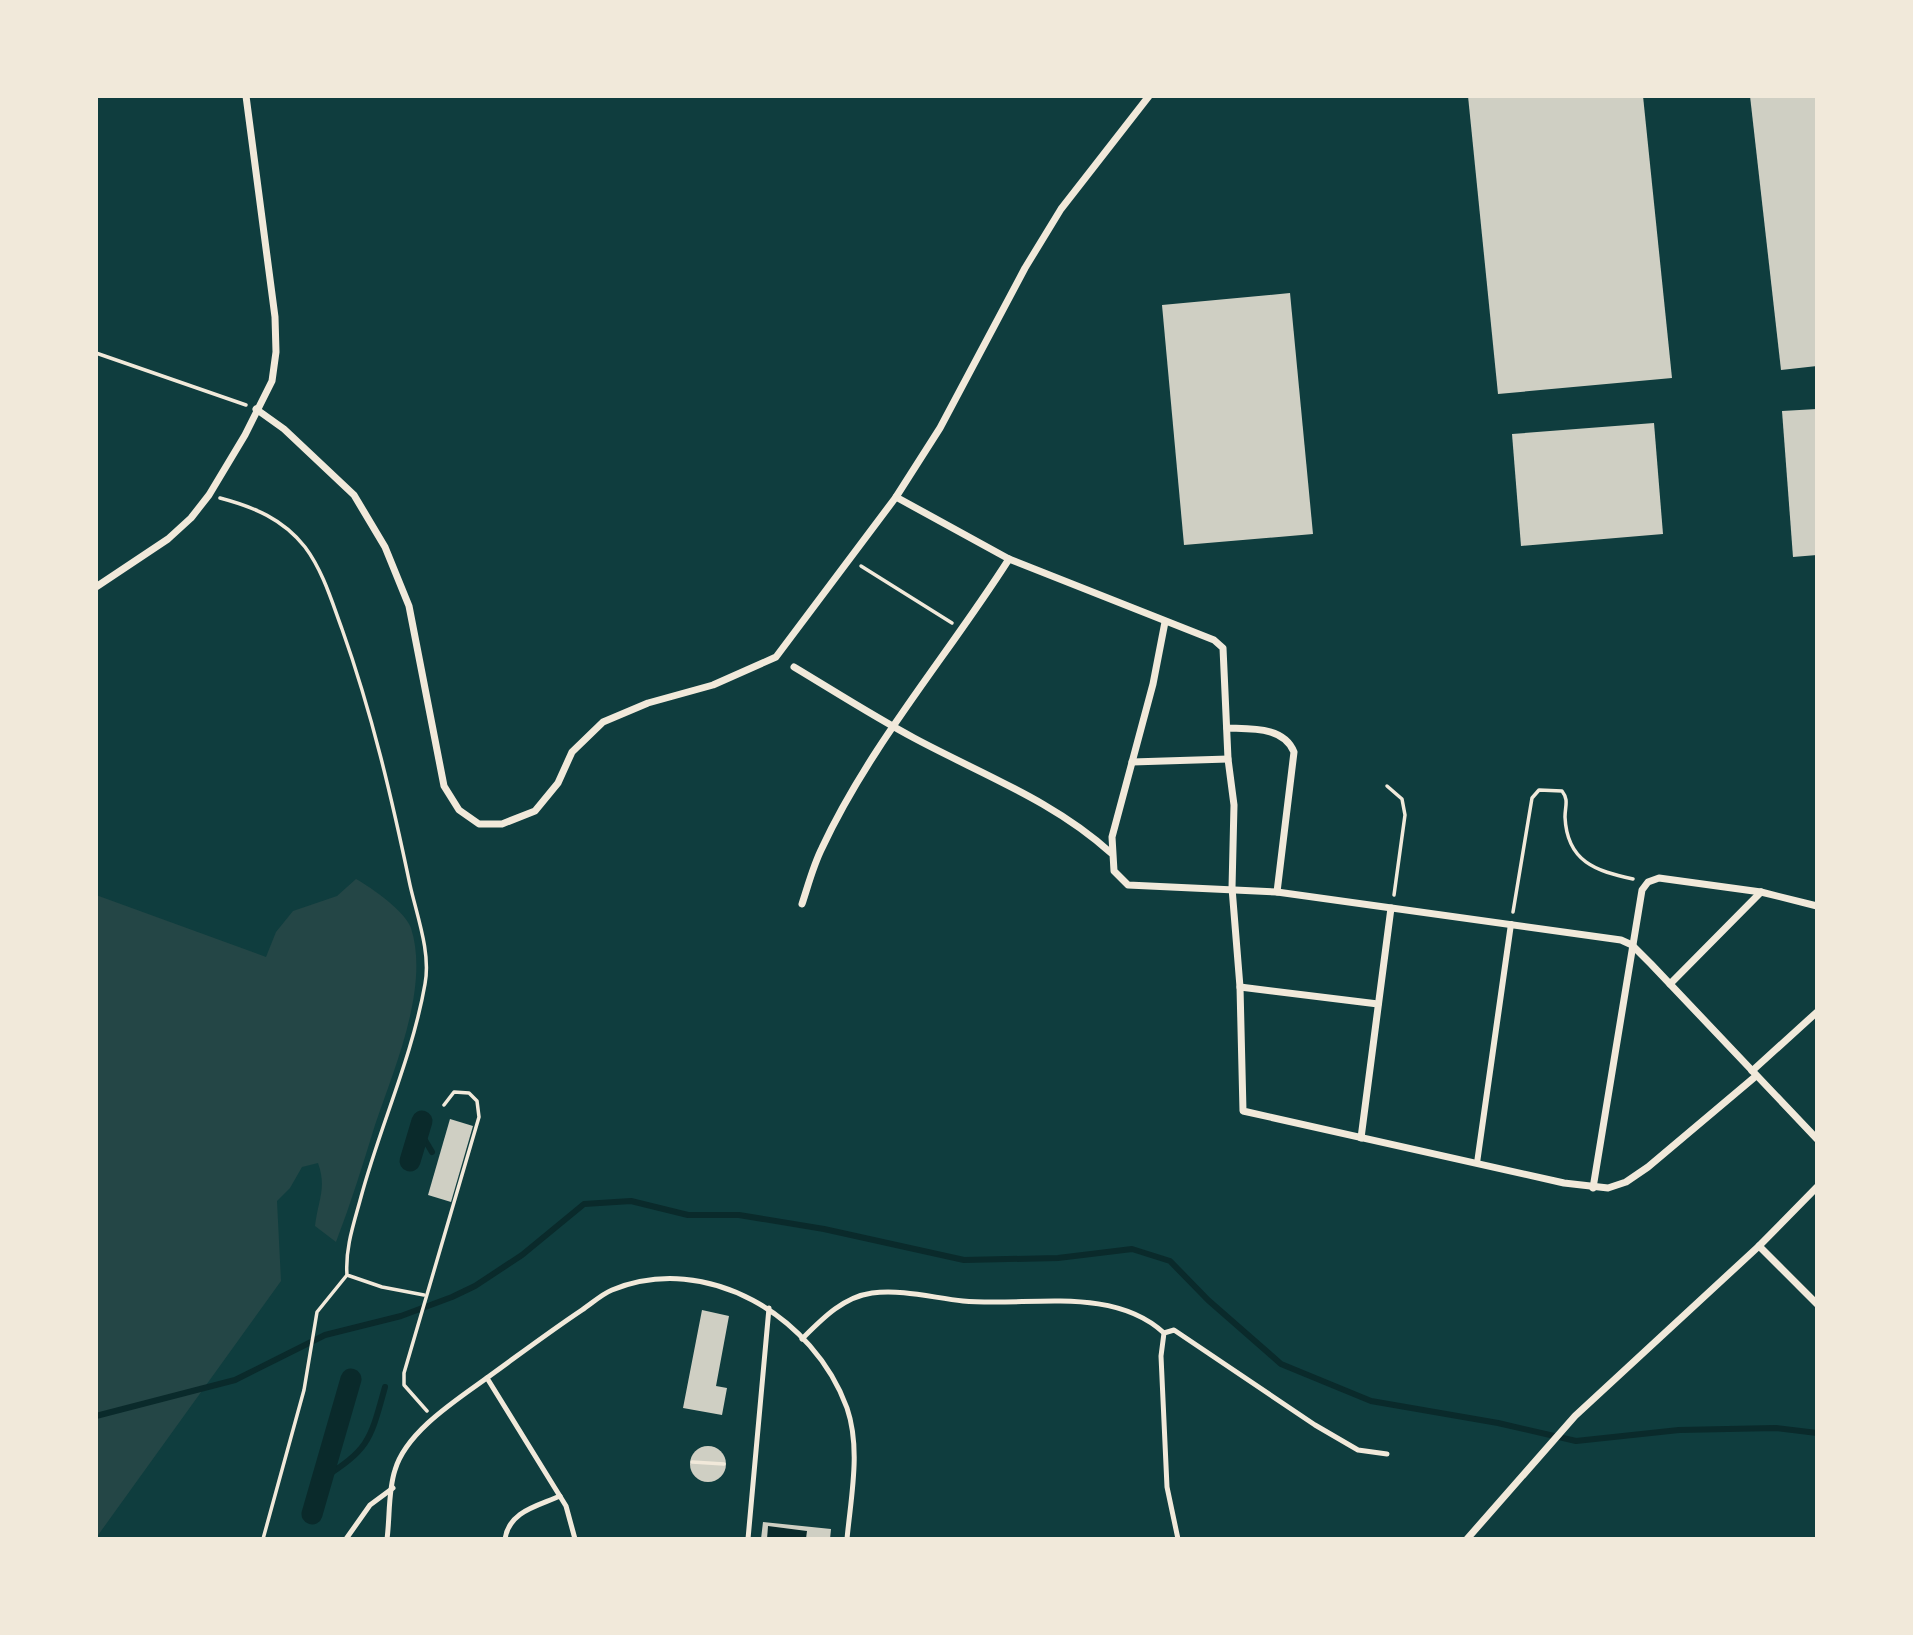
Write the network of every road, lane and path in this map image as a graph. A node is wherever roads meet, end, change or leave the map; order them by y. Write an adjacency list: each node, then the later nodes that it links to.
1 (246, 96): 4 (street)
2 (1149, 96): 6 (street)
3 (96, 353): 4 (path)
4 (256, 409): 5 (street); 7 (street)
5 (209, 495): 9 (street); 40 (path)
6 (896, 497): 7 (street); 8 (street)
7 (851, 559): 11 (path)
8 (1009, 559): 10 (street); 11 (street)
9 (96, 587)
10 (1165, 622): 14 (street); 16 (street)
11 (963, 629): 13 (street)
12 (794, 667): 13 (street)
13 (895, 727): 18 (street); 23 (street)
14 (1227, 729): 15 (street); 21 (street)
15 (1227, 759): 16 (street); 20 (street)
16 (1132, 762): 18 (street)
17 (1387, 786): 25 (path)
18 (1111, 853): 20 (street)
19 (1648, 882): 22 (street); 26 (path); 27 (street)
20 (1232, 888): 21 (street); 29 (street)
21 (1277, 892): 25 (street)
22 (1761, 892): 24 (street); 28 (street)
23 (802, 904)
24 (1817, 906)
25 (1391, 908): 26 (street); 30 (street)
26 (1511, 924): 27 (street); 36 (street)
27 (1632, 945): 28 (street); 38 (street)
28 (1670, 985): 32 (street)
29 (1240, 987): 30 (street); 34 (street)
30 (1378, 1004): 34 (street)
31 (1817, 1012): 32 (street)
32 (1754, 1073): 35 (street); 38 (street)
33 (444, 1105): 41 (path)
34 (1360, 1138): 36 (street)
35 (1817, 1139)
36 (1477, 1163): 38 (street)
37 (1817, 1187): 39 (street)
38 (1593, 1188)
39 (1759, 1245): 42 (street); 61 (street)
40 (347, 1275): 41 (path); 53 (path)
41 (424, 1296): 47 (path)
42 (1817, 1304)
43 (769, 1308): 45 (lane); 46 (lane); 58 (lane)
44 (1164, 1333): 45 (lane); 48 (lane); 60 (lane)
45 (802, 1339): 59 (lane)
46 (487, 1378): 47 (lane); 52 (lane)
47 (434, 1417): 51 (lane)
48 (1387, 1454)
49 (692, 1462): 50 (path)
50 (724, 1464)
51 (393, 1488): 54 (lane); 55 (lane)
52 (560, 1496): 56 (lane); 57 (lane)
53 (262, 1539)
54 (346, 1539)
55 (387, 1539)
56 (505, 1539)
57 (575, 1539)
58 (748, 1539)
59 (847, 1539)
60 (1178, 1539)
61 (1467, 1539)

